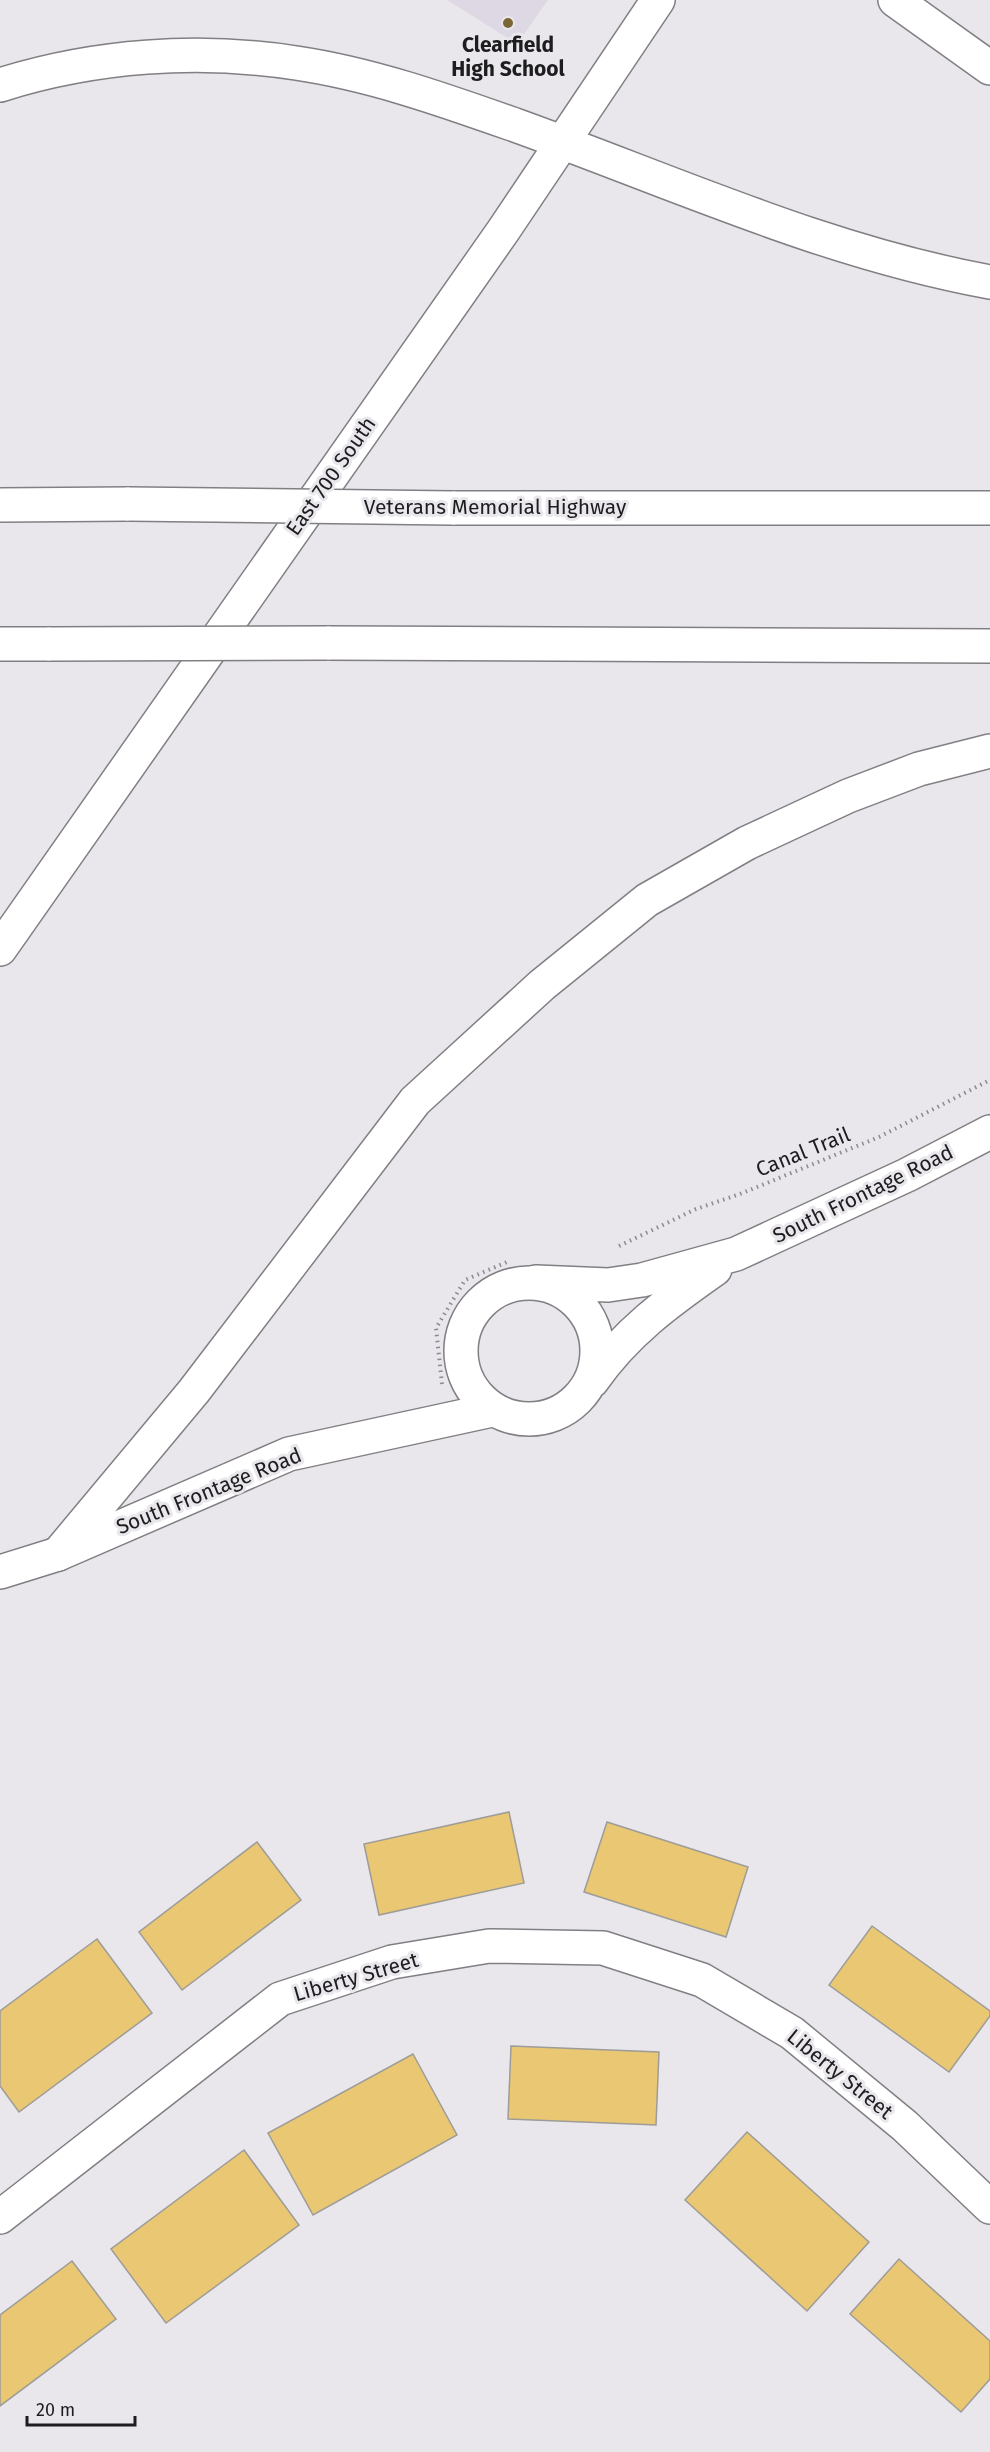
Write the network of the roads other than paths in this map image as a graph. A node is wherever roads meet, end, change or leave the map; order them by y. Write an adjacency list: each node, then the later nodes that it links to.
1 (658, 0): 5 (main road, East 700 South)
2 (896, 0): 3 (main road)
3 (990, 68)
4 (0, 85): 5 (main road)
5 (561, 142): 6 (main road); 12 (main road, East 700 South)
6 (990, 282)
7 (0, 505): 8 (main road, Veterans Memorial Highway, bridge)
8 (990, 507)
9 (0, 644): 10 (main road, bridge)
10 (990, 646)
11 (990, 751): 18 (main road)
12 (0, 949)
13 (990, 1132): 14 (main road, South Frontage Road)
14 (736, 1254): 15 (main road, South Frontage Road); 16 (main road, South Frontage Road)
15 (536, 1282): 16 (main road, South Frontage Road); 17 (main road, South Frontage Road)
16 (591, 1382): 17 (main road, South Frontage Road)
17 (492, 1410): 18 (main road, South Frontage Road)
18 (58, 1554): 19 (main road, South Frontage Road)
19 (0, 1572)
20 (990, 2207): 21 (main road, Liberty Street)
21 (0, 2217)

